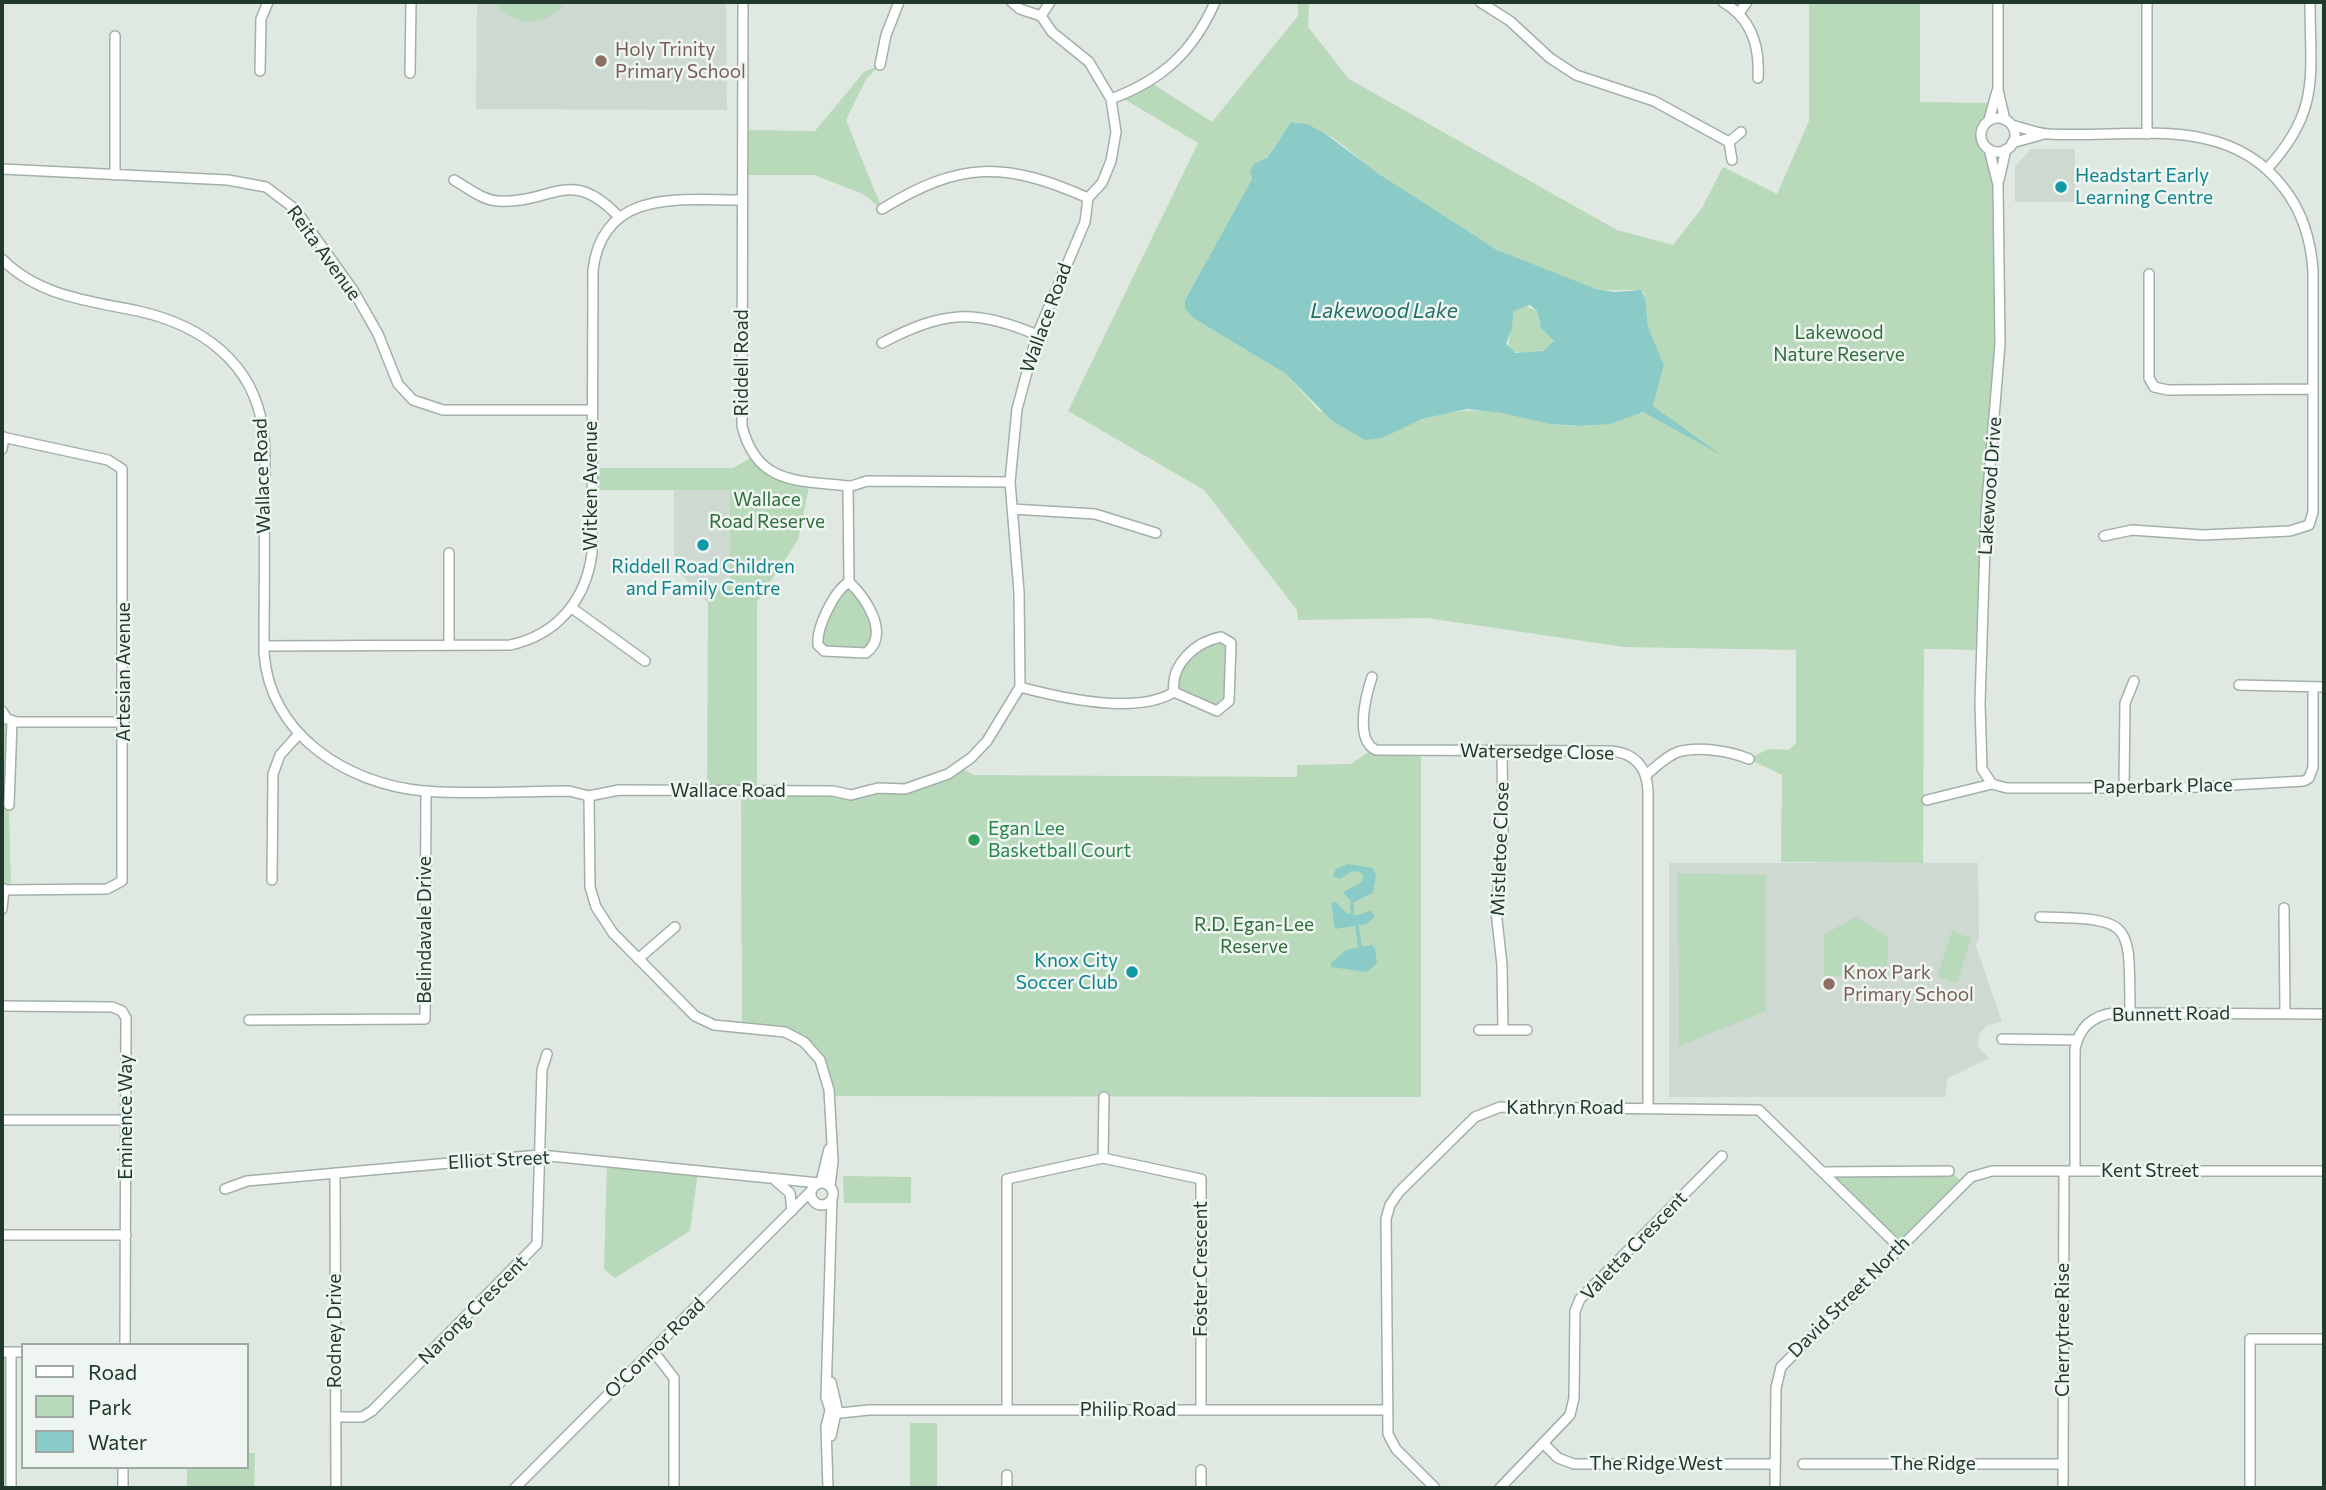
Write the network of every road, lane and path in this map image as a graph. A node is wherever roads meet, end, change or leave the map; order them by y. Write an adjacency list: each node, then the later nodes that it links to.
1 (268, 2): 18 (street)
2 (411, 2): 19 (street)
3 (743, 2): 38 (street, Riddell Road)
4 (899, 2): 17 (street)
5 (1012, 2): 15 (street, Wallace Road)
6 (1050, 2): 15 (street)
7 (1215, 2): 22 (street)
8 (1480, 2): 28 (street)
9 (1723, 2): 14 (street)
10 (1746, 2): 14 (street)
11 (1998, 2): 21 (street)
12 (2147, 2): 27 (street)
13 (2310, 2): 33 (street)
14 (1739, 13): 20 (street)
15 (1041, 16): 22 (street, Wallace Road)
16 (115, 36): 34 (street)
17 (880, 65)
18 (260, 71)
19 (410, 73)
20 (1758, 78)
21 (1998, 90): 23 (street); 24 (street)
22 (1111, 99): 37 (street, Wallace Road)
23 (1989, 120): 24 (street); 30 (street)
24 (2008, 122): 26 (street); 29 (street)
25 (1741, 132): 28 (street)
26 (2046, 134): 27 (street); 29 (street)
27 (2147, 134): 33 (street)
28 (1729, 142): 31 (street)
29 (2009, 146): 30 (street); 36 (street, Lakewood Drive)
30 (1989, 149): 36 (street, Lakewood Drive)
31 (1732, 160)
32 (2, 169): 34 (street, Reita Avenue)
33 (2267, 169): 45 (street)
34 (114, 175): 46 (street, Reita Avenue)
35 (454, 180): 40 (street)
36 (1998, 185): 74 (street, Lakewood Drive)
37 (1088, 198): 39 (street); 43 (street, Wallace Road)
38 (743, 200): 40 (street); 50 (street, Riddell Road)
39 (882, 209)
40 (619, 217): 46 (street, Witken Avenue)
41 (2, 260): 58 (street, Wallace Road)
42 (2149, 274): 45 (street)
43 (1037, 335): 44 (street); 49 (street, Wallace Road)
44 (882, 343)
45 (2313, 389): 53 (street)
46 (592, 410): 56 (street, Witken Avenue)
47 (3, 437): 48 (street); 69 (street, Artesian Avenue)
48 (2, 449)
49 (1010, 482): 50 (street, Riddell Road); 51 (street, Wallace Road)
50 (848, 486): 55 (street)
51 (1012, 509): 52 (street); 63 (street, Wallace Road)
52 (1156, 533)
53 (2104, 536)
54 (449, 553): 57 (street)
55 (849, 582): 55 (street)
56 (572, 608): 57 (street, Witken Avenue); 59 (street)
57 (449, 645): 58 (street, Witken Avenue)
58 (264, 646): 70 (street, Wallace Road)
59 (645, 661)
60 (1372, 677): 71 (street, Watersedge Close)
61 (2134, 681): 75 (street)
62 (2239, 685): 64 (street)
63 (1020, 687): 66 (street); 77 (street, Wallace Road)
64 (2313, 687): 65 (street); 75 (street, Paperbark Place)
65 (2324, 687)
66 (1174, 692): 66 (street)
67 (2, 711): 68 (street)
68 (12, 721): 69 (street); 79 (street)
69 (124, 722): 81 (street, Artesian Avenue)
70 (298, 735): 76 (street, Wallace Road); 80 (street)
71 (1503, 751): 73 (street, Watersedge Close); 92 (street, Mistletoe Close)
72 (1749, 759): 73 (street)
73 (1646, 775): 99 (street)
74 (1992, 784): 75 (street, Paperbark Place); 78 (street, Paperbark Place)
75 (2123, 788)
76 (426, 791): 77 (street, Wallace Road); 91 (street, Belindavale Drive)
77 (589, 796): 86 (street)
78 (1927, 800)
79 (9, 805)
80 (272, 880)
81 (3, 889): 83 (street)
82 (2284, 908): 89 (street)
83 (2, 909)
84 (2040, 917): 88 (street)
85 (675, 927): 86 (street)
86 (638, 960): 113 (street)
87 (2, 1006): 101 (street, Eminence Way)
88 (2130, 1013): 89 (street, Bunnett Road); 96 (street, Bunnett Road)
89 (2285, 1014): 90 (street, Bunnett Road)
90 (2324, 1014)
91 (249, 1020)
92 (1503, 1029): 93 (street); 94 (street)
93 (1479, 1030)
94 (1527, 1030)
95 (2003, 1039): 96 (street)
96 (2076, 1040): 107 (street)
97 (547, 1054): 102 (street, Narong Crescent)
98 (1104, 1097): 104 (street)
99 (1648, 1107): 109 (street, Kathryn Road); 130 (street, Kathryn Road)
100 (2, 1120): 101 (street)
101 (126, 1120): 121 (street, Eminence Way)
102 (540, 1155): 110 (street, Elliot Street); 112 (street, Elliot Street); 131 (street, Narong Crescent)
103 (1722, 1156): 132 (street, Valetta Crescent)
104 (1103, 1158): 128 (street, Foster Crescent); 129 (street, Foster Crescent)
105 (1949, 1171): 109 (street)
106 (2064, 1171): 107 (street, Kent Street); 111 (street, Kent Street); 135 (street, Cherrytree Rise)
107 (2075, 1171): 108 (street, Kent Street)
108 (2324, 1171)
109 (1825, 1172): 122 (street, Kathryn Road)
110 (335, 1173): 114 (street, Elliot Street); 131 (street, Rodney Drive)
111 (1976, 1174): 122 (street, David Street North)
112 (774, 1180): 113 (street, Elliot Street); 118 (street)
113 (823, 1184): 115 (street, O'Connor Road); 116 (street)
114 (225, 1189)
115 (811, 1191): 117 (street); 118 (street, O'Connor Road)
116 (832, 1198): 117 (street); 119 (street)
117 (816, 1203): 118 (street); 119 (street)
118 (794, 1209): 125 (street, O'Connor Road)
119 (830, 1233): 127 (street)
120 (2, 1235): 121 (street)
121 (126, 1235): 124 (street, Eminence Way)
122 (1899, 1247): 133 (street, David Street North)
123 (2324, 1339): 151 (street)
124 (125, 1343)
125 (653, 1351): 142 (street, O'Connor Road); 143 (street)
126 (6, 1352): 139 (street)
127 (835, 1410): 128 (street, Philip Road); 144 (street)
128 (1007, 1410): 129 (street, Philip Road)
129 (1201, 1410): 130 (street, Philip Road)
130 (1386, 1410): 147 (street, Kathryn Road)
131 (335, 1417): 141 (street, Rodney Drive)
132 (1544, 1444): 133 (street, The Ridge West); 148 (street, Valetta Crescent)
133 (1775, 1464): 149 (street, David Street North)
134 (1803, 1464): 135 (street, The Ridge)
135 (2063, 1464): 150 (street, Cherrytree Rise)
136 (123, 1469): 140 (street)
137 (1201, 1471): 146 (street)
138 (1007, 1475): 145 (street)
139 (11, 1488)
140 (123, 1488)
141 (336, 1488)
142 (515, 1488)
143 (674, 1488)
144 (828, 1488)
145 (1007, 1488)
146 (1201, 1488)
147 (1435, 1488)
148 (1500, 1488)
149 (1775, 1488)
150 (2063, 1488)
151 (2250, 1488)

